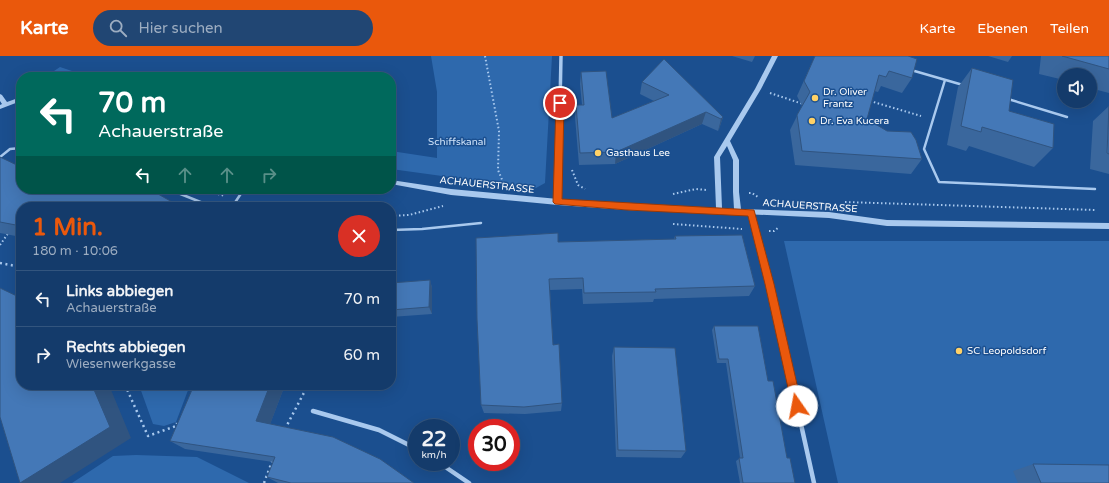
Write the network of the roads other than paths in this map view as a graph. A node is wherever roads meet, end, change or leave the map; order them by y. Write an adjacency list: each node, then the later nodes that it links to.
1 (561, 56): 18 (street)
2 (775, 56): 11 (street)
3 (909, 69): 4 (lane)
4 (945, 80): 5 (lane); 15 (lane)
5 (968, 87)
6 (0, 96): 9 (street)
7 (1006, 98): 10 (lane)
8 (16, 101): 9 (street)
9 (2, 105)
10 (1067, 117)
11 (727, 141): 19 (street); 20 (street)
12 (16, 149): 13 (lane)
13 (0, 157)
14 (396, 183): 18 (street, ACHAUERSTRASSE)
15 (1094, 189)
16 (180, 194): 17 (lane)
17 (200, 202)
18 (558, 202): 19 (street, ACHAUERSTRASSE)
19 (719, 212): 20 (street, ACHAUERSTRASSE)
20 (738, 212): 21 (street, ACHAUERSTRASSE)
21 (751, 213): 23 (street, ACHAUERSTRASSE); 29 (street)
22 (482, 223): 24 (lane)
23 (1109, 226)
24 (396, 230)
25 (313, 411): 26 (street)
26 (408, 444)
27 (451, 471): 28 (street)
28 (469, 483)
29 (814, 483)

